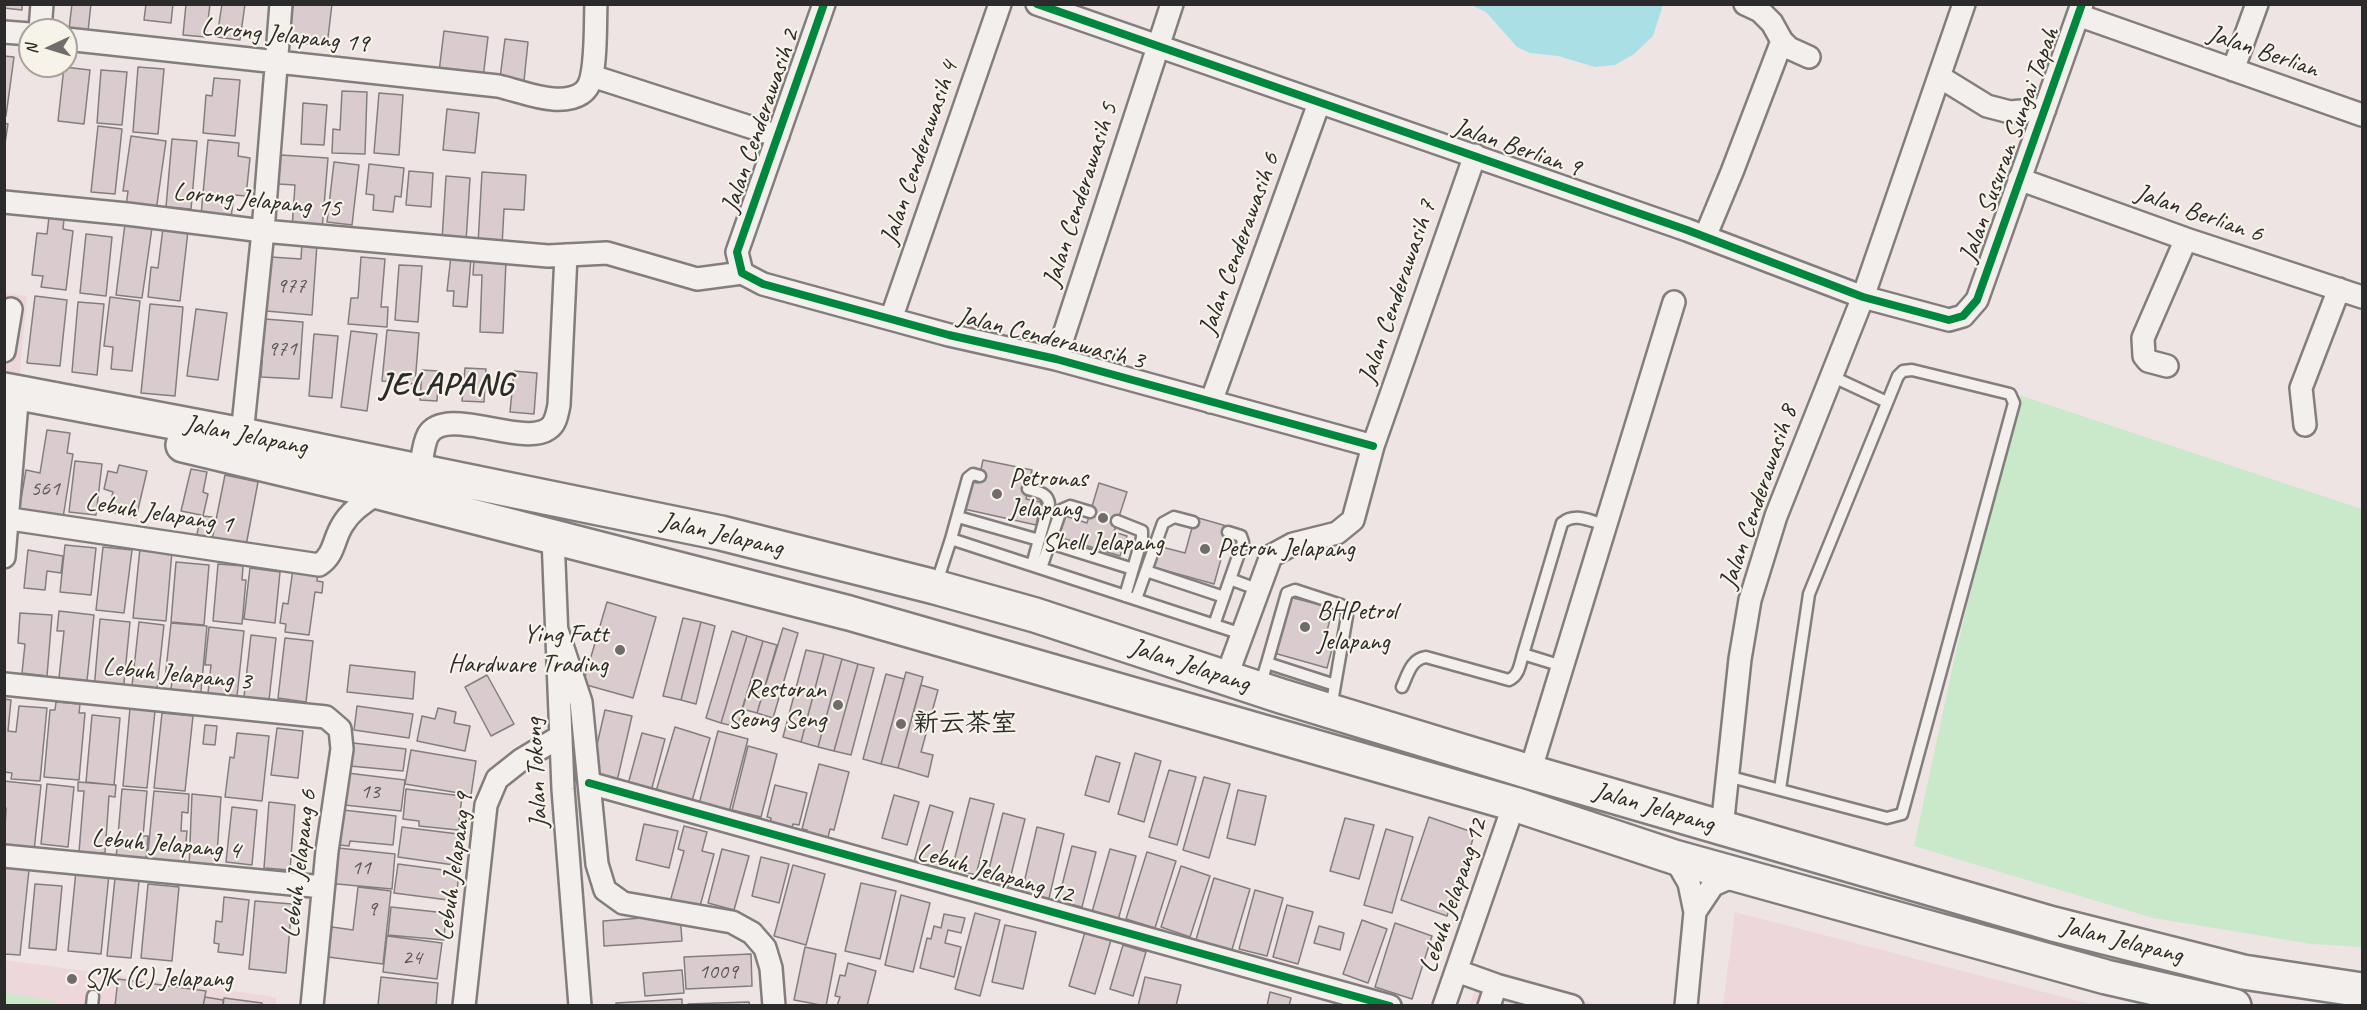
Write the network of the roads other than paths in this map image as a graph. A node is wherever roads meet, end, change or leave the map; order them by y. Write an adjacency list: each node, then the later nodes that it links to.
1 (281, 4): 15 (street)
2 (596, 4): 17 (street)
3 (824, 4): 22 (street, Jalan Cenderawasih 2)
4 (1000, 4): 37 (street, Jalan Cenderawasih 4)
5 (1037, 4): 13 (street, Jalan Berlian 9)
6 (1172, 4): 13 (street, Jalan Cenderawasih 5)
7 (1745, 4): 12 (street)
8 (1964, 4): 18 (street, Jalan Cenderawasih 8)
9 (2257, 4): 16 (street)
10 (2080, 10): 16 (street, Jalan Berlian); 20 (street, Jalan Susuran Sungai Tapah)
11 (78, 40): 15 (street, Lorong Jelapang 19)
12 (1782, 40): 14 (street); 27 (street)
13 (1157, 47): 19 (street, Jalan Berlian 9); 39 (street, Jalan Cenderawasih 5)
14 (1809, 57)
15 (277, 63): 17 (street, Lorong Jelapang 19); 26 (street)
16 (2233, 70): 21 (street, Jalan Berlian)
17 (592, 76): 22 (street)
18 (1940, 77): 20 (street); 32 (street, Jalan Cenderawasih 8)
19 (1319, 103): 23 (street, Jalan Berlian 9); 43 (street, Jalan Cenderawasih 6)
20 (2045, 109): 24 (street, Jalan Susuran Sungai Tapah)
21 (2362, 115)
22 (778, 136): 30 (street, Jalan Cenderawasih 2)
23 (1475, 155): 27 (street, Jalan Berlian 9); 47 (street, Jalan Cenderawasih 7)
24 (2019, 179): 28 (street, Jalan Berlian 6); 34 (street, Jalan Susuran Sungai Tapah)
25 (4, 202): 26 (street, Lorong Jelapang 15)
26 (263, 231): 29 (street, Lorong Jelapang 15); 46 (street)
27 (1705, 237): 32 (street, Jalan Berlian 9)
28 (2186, 239): 31 (street, Jalan Berlian 6); 40 (street)
29 (566, 255): 30 (street, Lorong Jelapang 15); 48 (street)
30 (742, 273): 37 (street, Jalan Cenderawasih 3)
31 (2339, 289): 33 (street, Jalan Berlian 6); 45 (street)
32 (1863, 297): 34 (street, Jalan Berlian 9); 41 (street, Jalan Cenderawasih 8)
33 (2362, 297)
34 (1977, 300)
35 (1674, 302): 57 (street)
36 (11, 309): 38 (street)
37 (891, 319): 39 (street, Jalan Cenderawasih 3)
38 (4, 351)
39 (1056, 359): 43 (street, Jalan Cenderawasih 3)
40 (2167, 366)
41 (1831, 376): 44 (lane); 86 (street, Jalan Cenderawasih 8)
42 (11, 401): 46 (main road, Jalan Jelapang); 51 (main road, Jalan Jelapang); 54 (street)
43 (1211, 402): 47 (street, Jalan Cenderawasih 3)
44 (1887, 402): 88 (lane); 88 (lane)
45 (2305, 425)
46 (242, 435): 48 (main road, Jalan Jelapang)
47 (1373, 446): 68 (street, Jalan Cenderawasih 7)
48 (420, 471): 67 (main road, Jalan Jelapang)
49 (980, 476): 53 (lane)
50 (1028, 489): 61 (lane)
51 (380, 492): 54 (street, Lebuh Jelapang 1); 59 (main road, Jalan Jelapang)
52 (1090, 512): 61 (lane)
53 (958, 517): 60 (lane); 61 (lane)
54 (7, 518): 62 (street)
55 (1118, 521): 64 (lane)
56 (1193, 522): 65 (lane)
57 (1605, 525): 75 (lane); 77 (street)
58 (1228, 532): 66 (lane)
59 (553, 537): 71 (main road, Jalan Jelapang); 73 (street, Jalan Tokong)
60 (951, 539): 63 (lane); 67 (lane)
61 (1044, 542): 63 (lane); 64 (lane)
62 (4, 557)
63 (1036, 566): 69 (lane)
64 (1133, 569): 69 (lane)
65 (1146, 571): 69 (lane); 70 (lane)
66 (1230, 579): 68 (lane); 70 (lane)
67 (935, 587): 71 (main road); 76 (main road); 79 (main road, Jalan Jelapang)
68 (1259, 590): 74 (street)
69 (1130, 597): 72 (lane)
70 (1224, 597): 72 (lane)
71 (849, 612): 76 (main road, Jalan Jelapang)
72 (1214, 625): 74 (lane)
73 (557, 630): 84 (street, Jalan Tokong); 87 (street)
74 (1242, 634): 79 (street)
75 (1523, 654): 77 (lane); 81 (lane)
76 (996, 655): 89 (main road, Jalan Jelapang)
77 (1562, 666): 85 (street)
78 (1263, 676): 79 (main road, Jalan Jelapang); 82 (main road, Jalan Jelapang); 82 (lane)
79 (1226, 678)
80 (4, 684): 83 (street, Lebuh Jelapang 3)
81 (1402, 687)
82 (1333, 698): 85 (main road, Jalan Jelapang)
83 (340, 729): 94 (street, Lebuh Jelapang 6)
84 (561, 736): 101 (street, Lebuh Jelapang 9); 102 (street, Jalan Tokong)
85 (1530, 772): 90 (main road, Jalan Jelapang)
86 (1727, 776): 88 (lane); 90 (street, Jalan Cenderawasih 8)
87 (589, 783): 103 (street); 104 (street, Lebuh Jelapang 12)
88 (1780, 789)
89 (1514, 804): 92 (main road, Jalan Jelapang); 96 (street, Lebuh Jelapang 12)
90 (1722, 828): 98 (main road, Jalan Jelapang)
91 (4, 856): 94 (street, Lebuh Jelapang 4)
92 (1674, 857): 93 (main road, Jalan Jelapang); 95 (street)
93 (1736, 874): 95 (street); 99 (main road, Jalan Jelapang)
94 (323, 887): 100 (street, Lebuh Jelapang 6)
95 (1695, 912): 108 (street)
96 (1456, 971): 97 (street); 105 (street, Lebuh Jelapang 12)
97 (1496, 985): 106 (street); 107 (street)
98 (2362, 990)
99 (2169, 999): 109 (main road, Jalan Jelapang)
100 (312, 1005)
101 (464, 1005)
102 (580, 1005)
103 (774, 1005)
104 (1390, 1005)
105 (1444, 1005)
106 (1489, 1005)
107 (1572, 1005)
108 (1686, 1005)
109 (2234, 1005)

